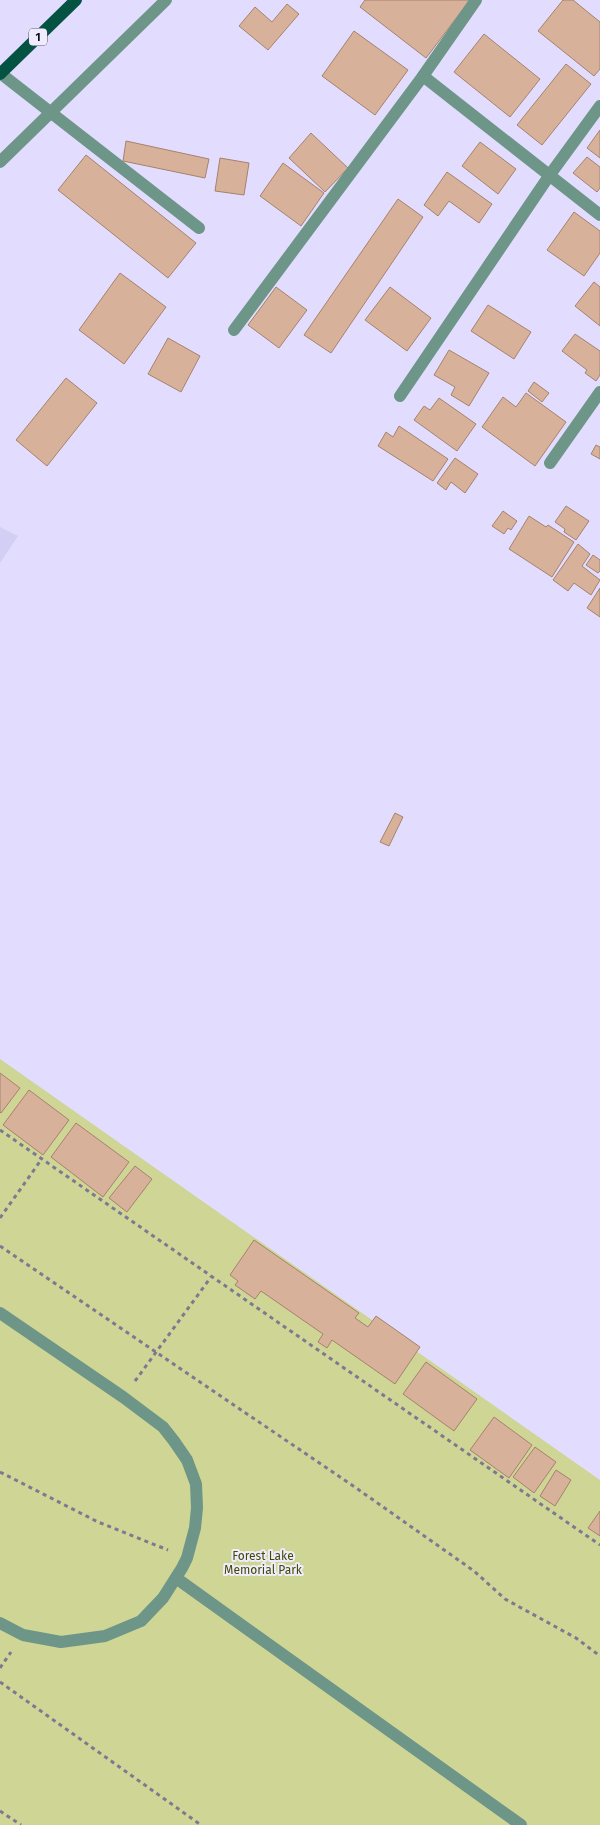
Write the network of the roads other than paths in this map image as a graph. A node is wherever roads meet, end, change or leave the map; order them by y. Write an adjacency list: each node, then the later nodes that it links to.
1 (166, 0): 7 (street)
2 (476, 0): 5 (street)
3 (70, 2): 4 (main road, 1)
4 (0, 74): 7 (street)
5 (423, 76): 9 (street); 12 (street)
6 (600, 106): 9 (street)
7 (50, 113): 8 (street); 11 (street)
8 (0, 162)
9 (549, 176): 10 (street); 14 (street)
10 (600, 215)
11 (199, 228)
12 (234, 330)
13 (600, 392): 15 (street)
14 (400, 396)
15 (550, 463)
16 (0, 1313): 17 (street)
17 (176, 1578): 18 (street); 19 (street)
18 (0, 1623)
19 (521, 1825)

